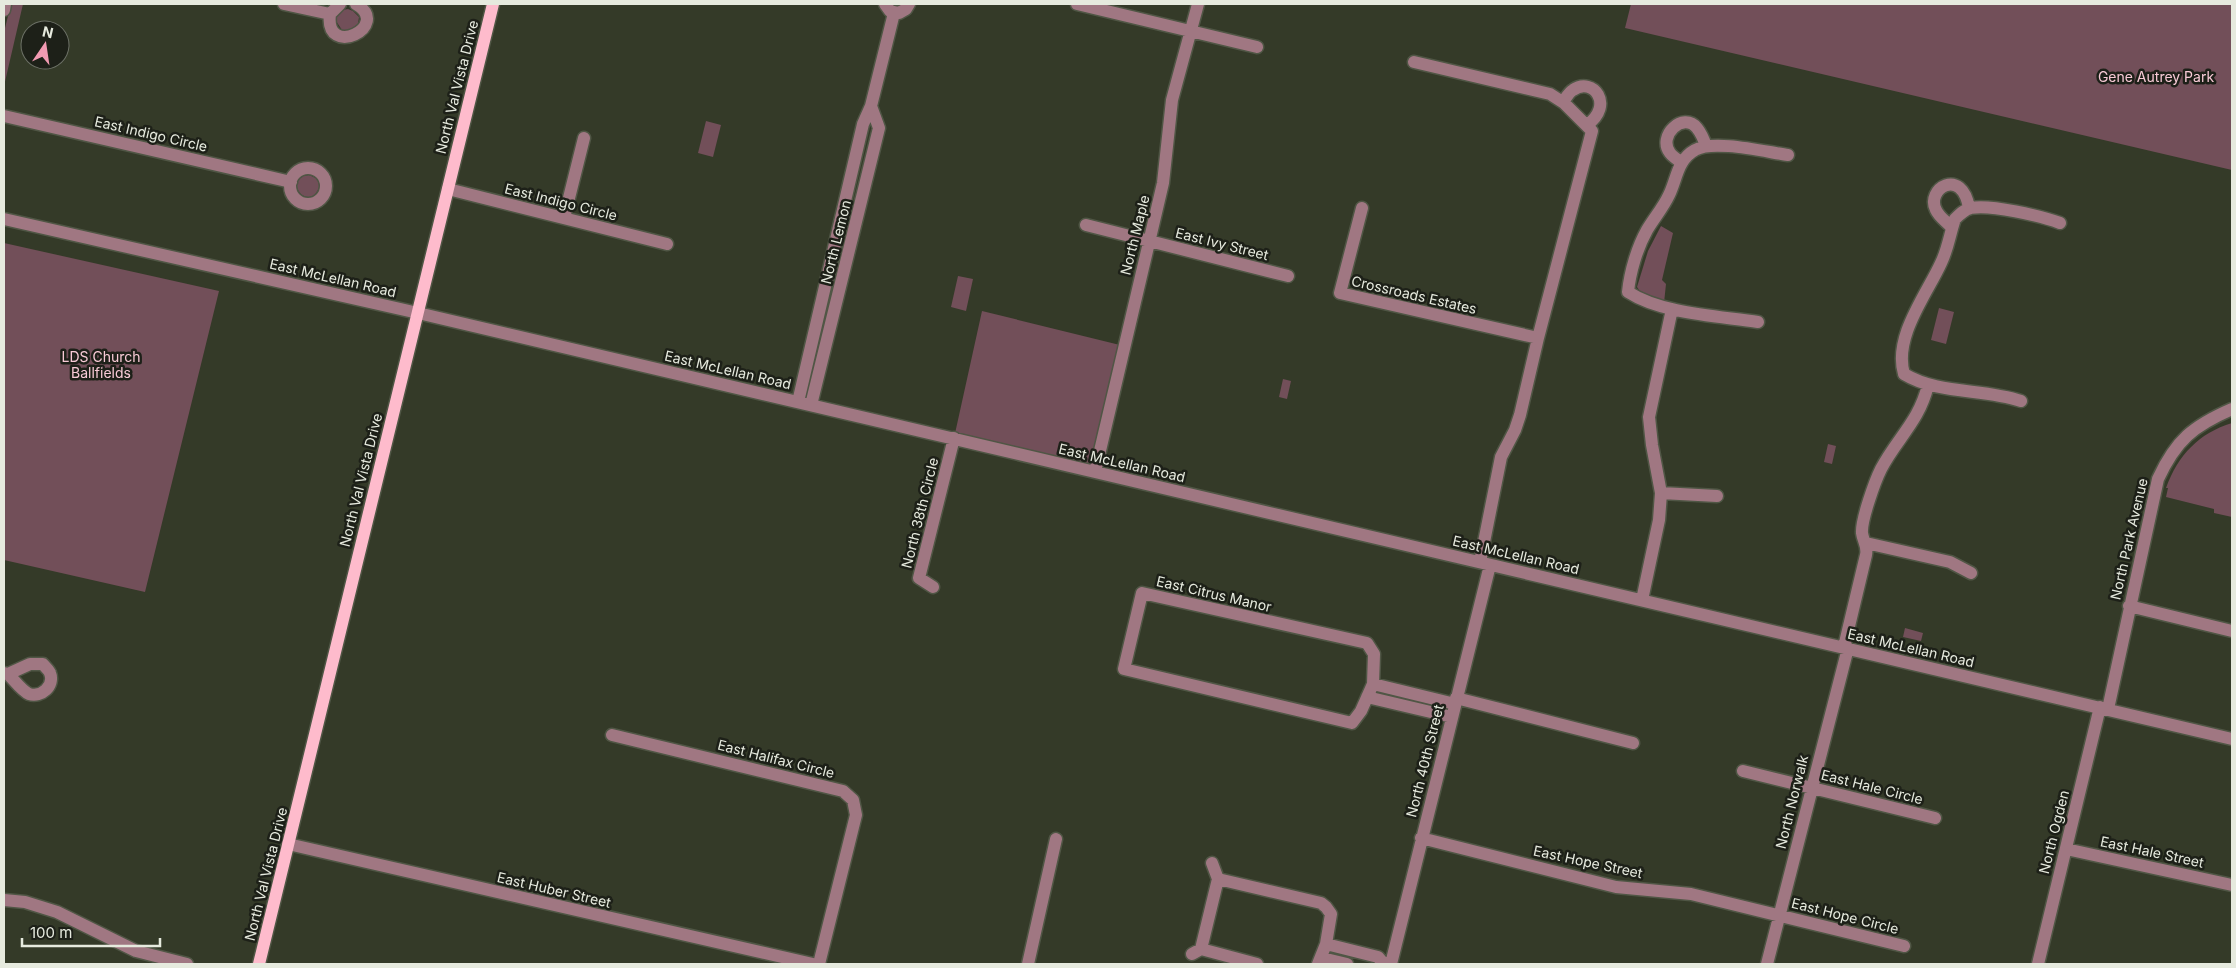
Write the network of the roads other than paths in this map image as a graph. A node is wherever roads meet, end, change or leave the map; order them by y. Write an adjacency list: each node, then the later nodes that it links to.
1 (5, 4): 10 (street)
2 (284, 4): 11 (street)
3 (340, 4): 11 (street)
4 (356, 4): 11 (street)
5 (493, 4): 26 (main road, North Val Vista Drive)
6 (909, 4): 9 (street)
7 (1076, 4): 12 (street)
8 (1198, 4): 12 (street, North Maple)
9 (889, 8): 16 (street, North Lemon)
10 (4, 10)
11 (330, 14)
12 (1191, 31): 13 (street); 34 (street, North Maple)
13 (1257, 47)
14 (1414, 62): 15 (street)
15 (1563, 102): 18 (street); 18 (street)
16 (871, 106): 23 (street, North Lemon); 24 (street, North Lemon)
17 (4, 116): 25 (street, East Indigo Circle)
18 (1587, 125): 42 (street)
19 (584, 138): 29 (street)
20 (1706, 146): 21 (street); 22 (street); 22 (street)
21 (1788, 155)
22 (1682, 163): 38 (street)
23 (852, 174): 24 (street); 37 (street, North Lemon)
24 (868, 178): 40 (street, North Lemon)
25 (291, 182)
26 (448, 189): 29 (street, East Indigo Circle); 39 (main road, North Val Vista Drive)
27 (1362, 208): 42 (street, Crossroads Estates)
28 (1969, 208): 31 (street); 33 (street); 33 (street)
29 (564, 218): 35 (street, East Indigo Circle)
30 (4, 219): 39 (street, East McLellan Road)
31 (2060, 223)
32 (1086, 225): 34 (street, East Ivy Street)
33 (1952, 228): 45 (street)
34 (1149, 242): 36 (street, East Ivy Street); 51 (street, North Maple)
35 (667, 244)
36 (1288, 276)
37 (820, 309): 40 (street); 43 (street, North Lemon)
38 (1672, 309): 41 (street); 52 (street)
39 (418, 313): 47 (street, East McLellan Road); 75 (main road, North Val Vista Drive)
40 (834, 314): 43 (street, North Lemon)
41 (1758, 322)
42 (1538, 338): 55 (street)
43 (817, 351): 44 (street, North Lemon)
44 (812, 372): 47 (street, North Lemon); 48 (street, North Lemon)
45 (1928, 385): 46 (street); 54 (street, North Norwalk)
46 (2021, 401)
47 (798, 402): 48 (street, East McLellan Road)
48 (811, 405): 50 (street, East McLellan Road)
49 (2232, 409): 59 (street, North Park Avenue)
50 (954, 438): 51 (street, East McLellan Road); 57 (street, North 38th Circle)
51 (1095, 472): 55 (street, East McLellan Road)
52 (1661, 493): 53 (street); 58 (street)
53 (1717, 496)
54 (1866, 543): 56 (street); 61 (street, North Norwalk)
55 (1485, 564): 58 (street, East McLellan Road); 64 (street, North 40th Street)
56 (1971, 573)
57 (933, 587)
58 (1642, 600): 61 (street, East McLellan Road)
59 (2129, 606): 60 (street); 65 (street, North Park Avenue)
60 (2232, 631)
61 (1846, 648): 65 (street, East McLellan Road); 71 (street, North Norwalk)
62 (1373, 684): 63 (street, East Citrus Manor); 63 (street, East Citrus Manor); 64 (street)
63 (1367, 698): 66 (street)
64 (1456, 701): 66 (street, North 40th Street); 69 (street)
65 (2104, 708): 68 (street, East McLellan Road); 76 (street, North Ogden)
66 (1452, 717): 74 (street, North 40th Street)
67 (612, 735): 89 (street, East Halifax Circle)
68 (2232, 740)
69 (1633, 743)
70 (1744, 771): 71 (street, East Hale Circle)
71 (1812, 788): 72 (street, East Hale Circle); 81 (street, North Norwalk)
72 (1935, 818)
73 (1056, 838): 90 (street)
74 (1421, 838): 81 (street, East Hope Street); 94 (street, North 40th Street)
75 (288, 844): 87 (main road, North Val Vista Drive); 88 (street, East Huber Street)
76 (2066, 849): 79 (street, East Hale Street); 96 (street, North Ogden)
77 (1212, 863): 78 (street)
78 (1218, 879): 82 (street); 91 (street)
79 (2232, 885)
80 (4, 900): 86 (street)
81 (1779, 915): 83 (street, East Hope Circle); 95 (street, North Norwalk)
82 (1326, 944): 84 (street); 85 (street)
83 (1904, 946)
84 (1348, 949): 92 (street); 93 (street)
85 (1320, 961): 92 (street)
86 (188, 964)
87 (259, 964)
88 (813, 964)
89 (819, 964)
90 (1028, 964)
91 (1257, 964)
92 (1346, 964)
93 (1384, 964)
94 (1391, 964)
95 (1767, 964)
96 (2038, 964)

